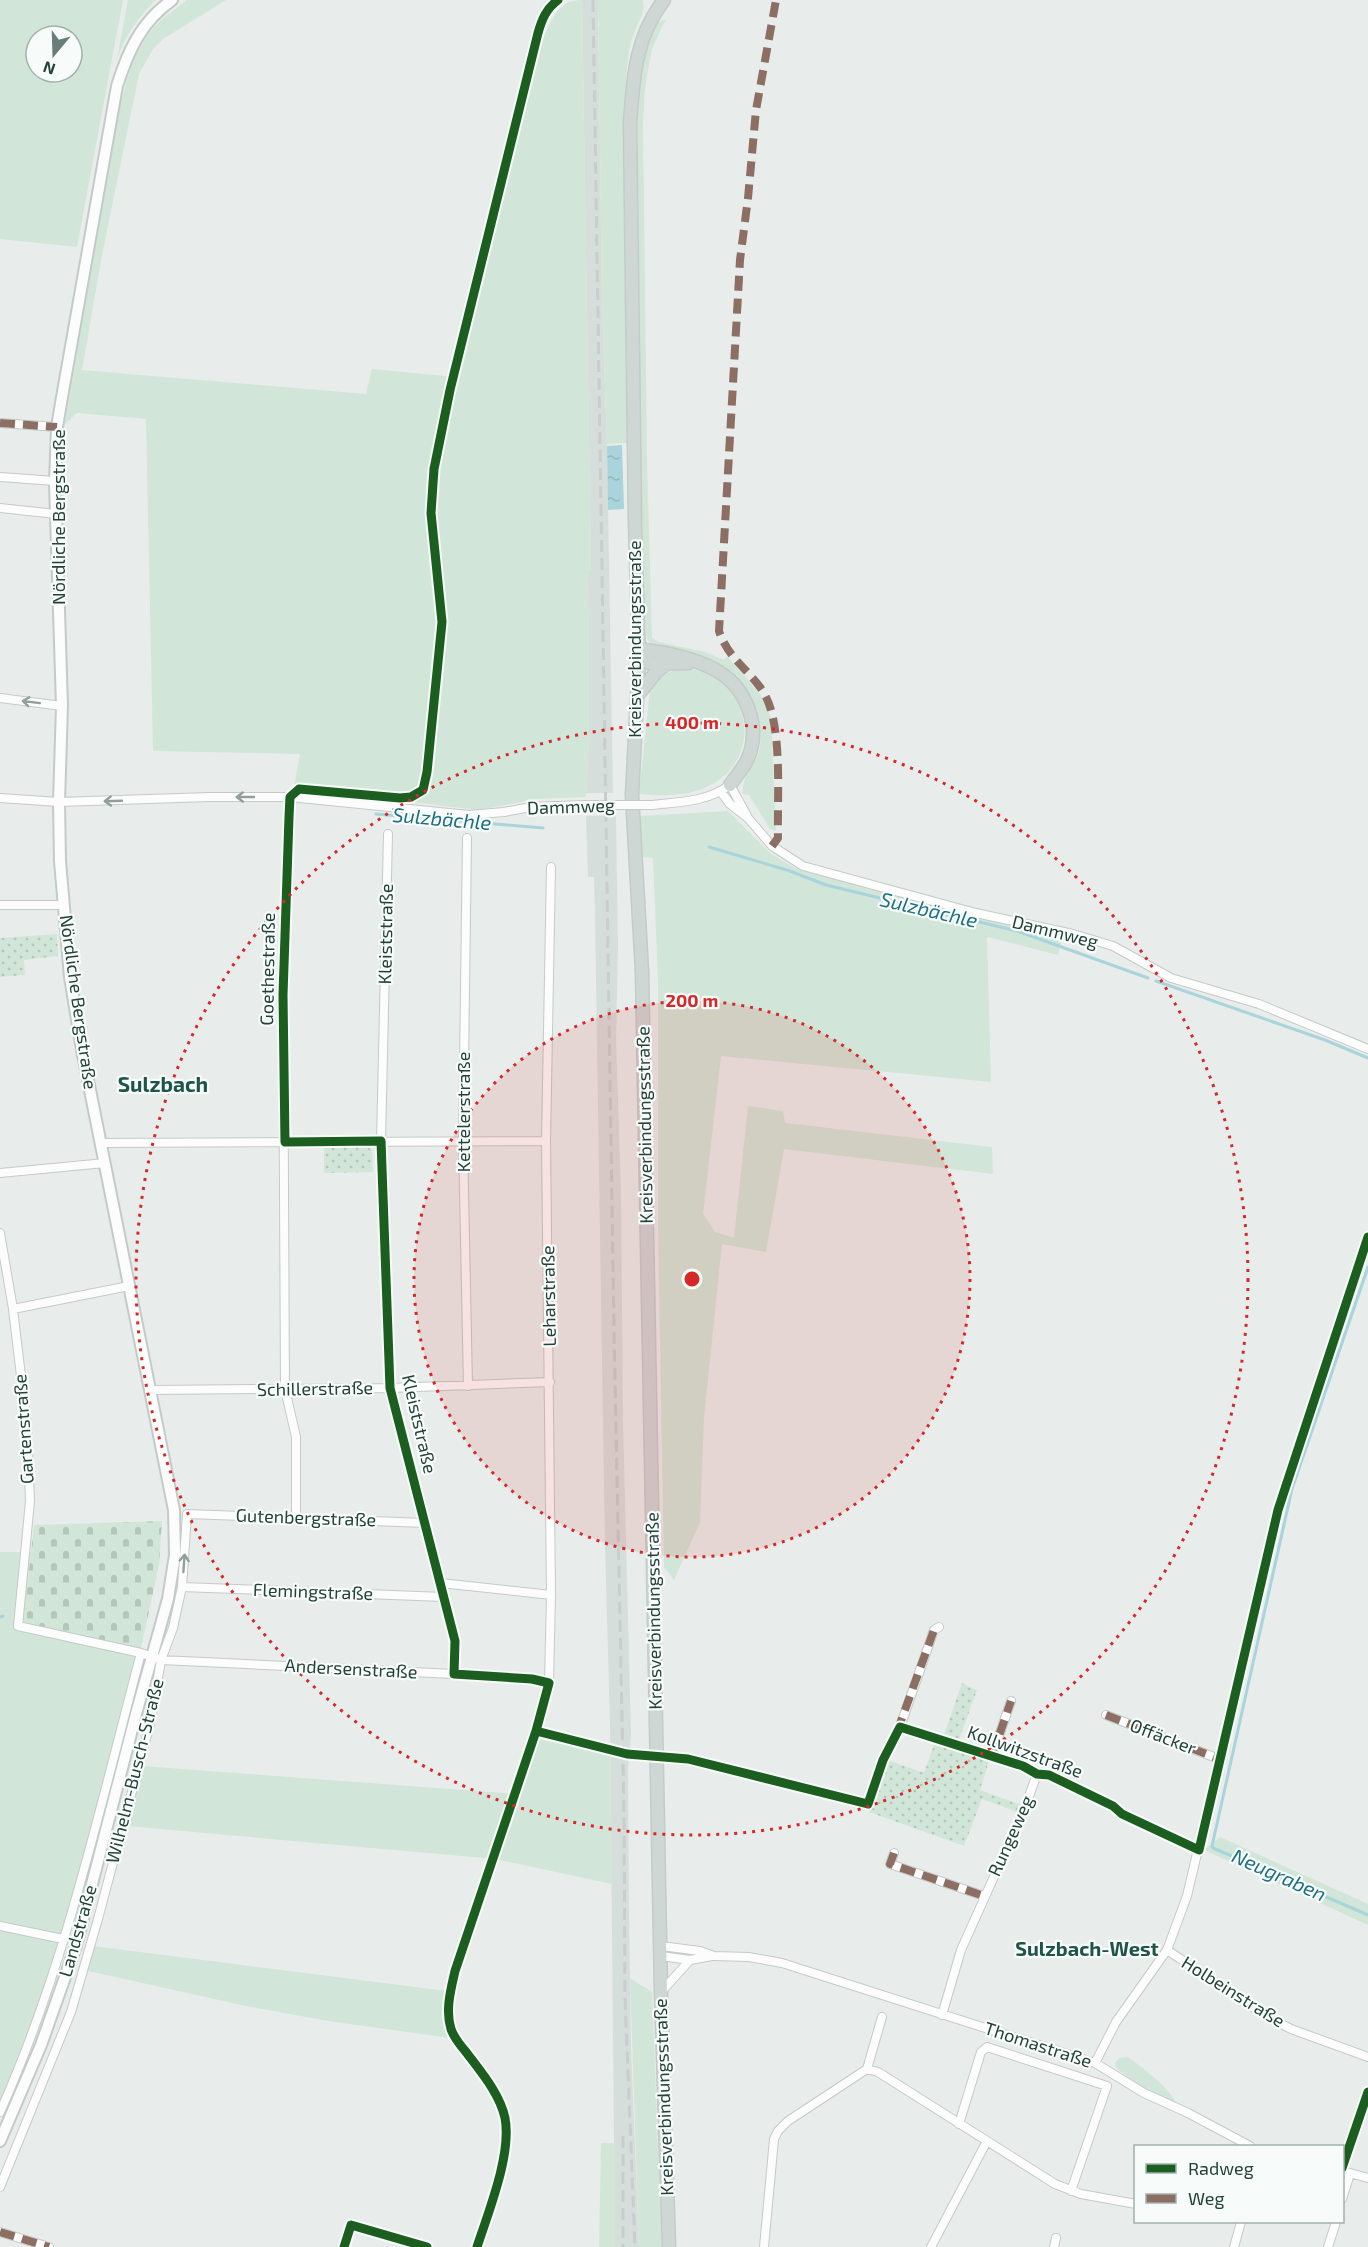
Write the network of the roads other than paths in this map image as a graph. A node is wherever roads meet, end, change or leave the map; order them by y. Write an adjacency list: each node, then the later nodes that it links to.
1 (172, 0): 5 (main road, Nördliche Bergstraße)
2 (671, 0): 3 (main road)
3 (657, 2): 10 (main road, Kreisverbindungsstraße)
4 (0, 423): 5 (street)
5 (57, 427): 7 (main road, Nördliche Bergstraße)
6 (0, 477): 7 (street)
7 (55, 482): 9 (main road, Nördliche Bergstraße)
8 (0, 508): 9 (street)
9 (56, 514): 15 (main road, Nördliche Bergstraße)
10 (639, 654): 11 (main road); 12 (main road); 13 (main road, Kreisverbindungsstraße)
11 (694, 662): 12 (main road); 16 (main road)
12 (665, 665): 13 (main road)
13 (637, 696): 70 (main road, Kreisverbindungsstraße)
14 (0, 698): 15 (street, one-way to 14)
15 (62, 706): 19 (main road, Nördliche Bergstraße)
16 (725, 788): 17 (street, Dammweg, bridge); 25 (street, Dammweg)
17 (290, 797): 19 (street, Dammweg, one-way to 19); 29 (street, Goethestraße)
18 (0, 798): 19 (street, Dammweg)
19 (58, 802): 24 (main road, Nördliche Bergstraße)
20 (388, 834): 26 (street, Kleiststraße)
21 (467, 838): 27 (street, Kettelerstraße)
22 (551, 867): 28 (street, Leharstraße)
23 (0, 905): 24 (street)
24 (63, 905): 30 (main road, Nördliche Bergstraße)
25 (1368, 1049)
26 (381, 1141): 27 (street); 29 (street); 39 (street, Kleiststraße)
27 (463, 1141): 28 (street); 38 (street, Kettelerstraße)
28 (546, 1141): 37 (street, Leharstraße)
29 (285, 1142): 30 (street); 40 (street, Goethestraße)
30 (101, 1143): 31 (main road, Nördliche Bergstraße)
31 (105, 1163): 32 (street); 35 (main road, Nördliche Bergstraße)
32 (0, 1173)
33 (0, 1233): 36 (street, Gartenstraße)
34 (1368, 1238): 61 (street)
35 (129, 1286): 36 (street); 41 (main road, Nördliche Bergstraße)
36 (13, 1309): 49 (street, Gartenstraße)
37 (550, 1382): 38 (street, Schillerstraße); 47 (street, Leharstraße)
38 (468, 1386): 39 (street, Schillerstraße)
39 (390, 1388): 40 (street, Schillerstraße); 44 (street, Kleiststraße)
40 (285, 1389): 41 (street, Schillerstraße); 43 (street, Goethestraße)
41 (151, 1390): 52 (main road, Nördliche Bergstraße)
42 (187, 1514): 43 (street, Gutenbergstraße); 46 (street, Wilhelm-Busch-Straße, one-way to 42)
43 (296, 1518): 44 (street, Gutenbergstraße)
44 (425, 1523): 45 (street, Kleiststraße)
45 (441, 1583): 47 (street); 48 (street, Kleiststraße)
46 (182, 1587): 48 (street, Flemingstraße); 52 (street, Wilhelm-Busch-Straße)
47 (551, 1595): 54 (street, Leharstraße)
48 (444, 1597): 53 (street, Kleiststraße)
49 (18, 1626): 51 (street, Andersenstraße)
50 (939, 1627): 59 (street)
51 (141, 1653): 52 (street, Andersenstraße); 68 (street)
52 (157, 1659): 53 (street, Andersenstraße); 56 (main road, Nördliche Bergstraße); 86 (street, Wilhelm-Busch-Straße)
53 (454, 1674): 54 (street, Andersenstraße)
54 (549, 1683): 58 (street, Leharstraße)
55 (1011, 1701): 60 (street, Kollwitzstraße)
56 (136, 1714): 81 (main road, Landstraße)
57 (1106, 1715): 61 (street, Offäcker)
58 (539, 1724)
59 (900, 1727): 60 (street, Kollwitzstraße); 62 (street)
60 (992, 1756): 63 (street, Kollwitzstraße)
61 (1219, 1759): 64 (street)
62 (883, 1760)
63 (1037, 1774): 64 (street, Kollwitzstraße); 66 (street, Rungeweg)
64 (1199, 1850): 69 (street)
65 (894, 1853): 66 (street, Rungeweg)
66 (984, 1896): 74 (street, Rungeweg)
67 (0, 1926): 68 (street)
68 (63, 1939): 79 (street)
69 (1167, 1950): 76 (street, Holbeinstraße); 77 (street)
70 (661, 1951): 71 (street); 72 (street); 73 (main road, Kreisverbindungsstraße)
71 (714, 1956): 72 (street); 74 (street, Thomastraße)
72 (690, 1960): 73 (street)
73 (661, 1993): 98 (main road, Kreisverbindungsstraße)
74 (942, 2014): 77 (street, Thomastraße)
75 (882, 2017): 78 (street)
76 (1368, 2057)
77 (1095, 2063): 83 (street, Thomastraße)
78 (867, 2069): 80 (street); 99 (street)
79 (0, 2112)
80 (959, 2124): 82 (street); 87 (street)
81 (0, 2141)
82 (987, 2141): 87 (street); 100 (street)
83 (1248, 2145)
84 (1346, 2172): 85 (street)
85 (1368, 2178)
86 (0, 2187)
87 (1071, 2190): 89 (street)
88 (493, 2197): 97 (street)
89 (1134, 2204)
90 (1239, 2223): 102 (street)
91 (1336, 2223): 103 (street)
92 (0, 2232): 94 (street)
93 (1056, 2238): 101 (street)
94 (49, 2247)
95 (344, 2247): 96 (street)
96 (427, 2247)
97 (477, 2247)
98 (669, 2247)
99 (764, 2247)
100 (931, 2247)
101 (1054, 2247)
102 (1234, 2247)
103 (1328, 2247)

